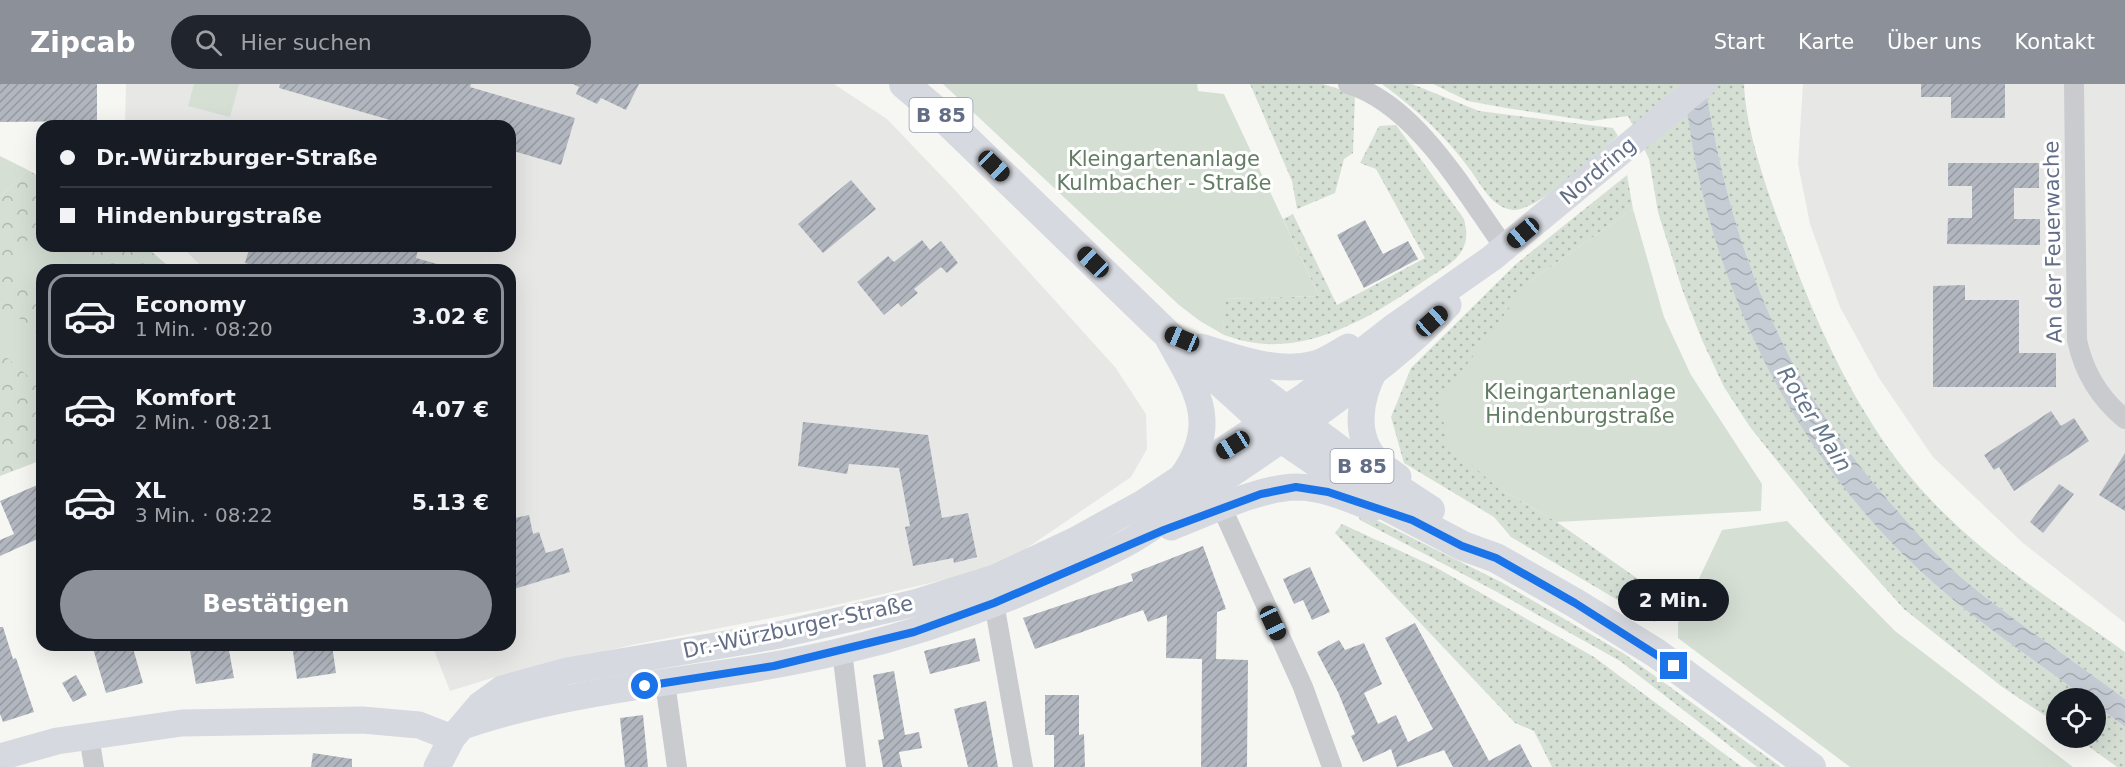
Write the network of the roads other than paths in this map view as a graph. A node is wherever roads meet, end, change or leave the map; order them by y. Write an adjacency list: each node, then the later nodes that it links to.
1 (904, 84): 7 (main road, B 85)
2 (1348, 84): 5 (street)
3 (1703, 84): 5 (main road, Nordring)
4 (2074, 84): 10 (street, An der Feuerwache)
5 (1499, 253): 6 (main road, Nordring); 9 (main road, Nordring)
6 (1395, 326): 8 (main road); 11 (main road, Nordring)
7 (1164, 332): 8 (main road, B 85); 11 (main road, B 85); 12 (main road)
8 (1200, 347): 11 (main road, B 85)
9 (1374, 371): 11 (main road, Nordring); 14 (main road)
10 (2125, 419)
11 (1284, 424): 12 (main road, Dr.-Würzburger-Straße); 14 (main road, B 85); 15 (main road, Dr.-Würzburger-Straße)
12 (1180, 479): 19 (main road, Dr.-Würzburger-Straße)
13 (1222, 508): 14 (main road); 15 (main road); 27 (street)
14 (1417, 513): 28 (main road, B 85)
15 (1125, 544): 16 (main road, Dr.-Würzburger-Straße)
16 (994, 603): 17 (main road, Dr.-Würzburger-Straße); 26 (street)
17 (842, 651): 18 (main road, Dr.-Würzburger-Straße); 25 (street)
18 (665, 683): 19 (main road, Dr.-Würzburger-Straße); 24 (street)
19 (457, 732): 20 (main road); 23 (main road)
20 (89, 736): 21 (main road); 22 (street)
21 (0, 757)
22 (94, 767)
23 (437, 767)
24 (677, 767)
25 (856, 767)
26 (1023, 767)
27 (1332, 767)
28 (1811, 767)

